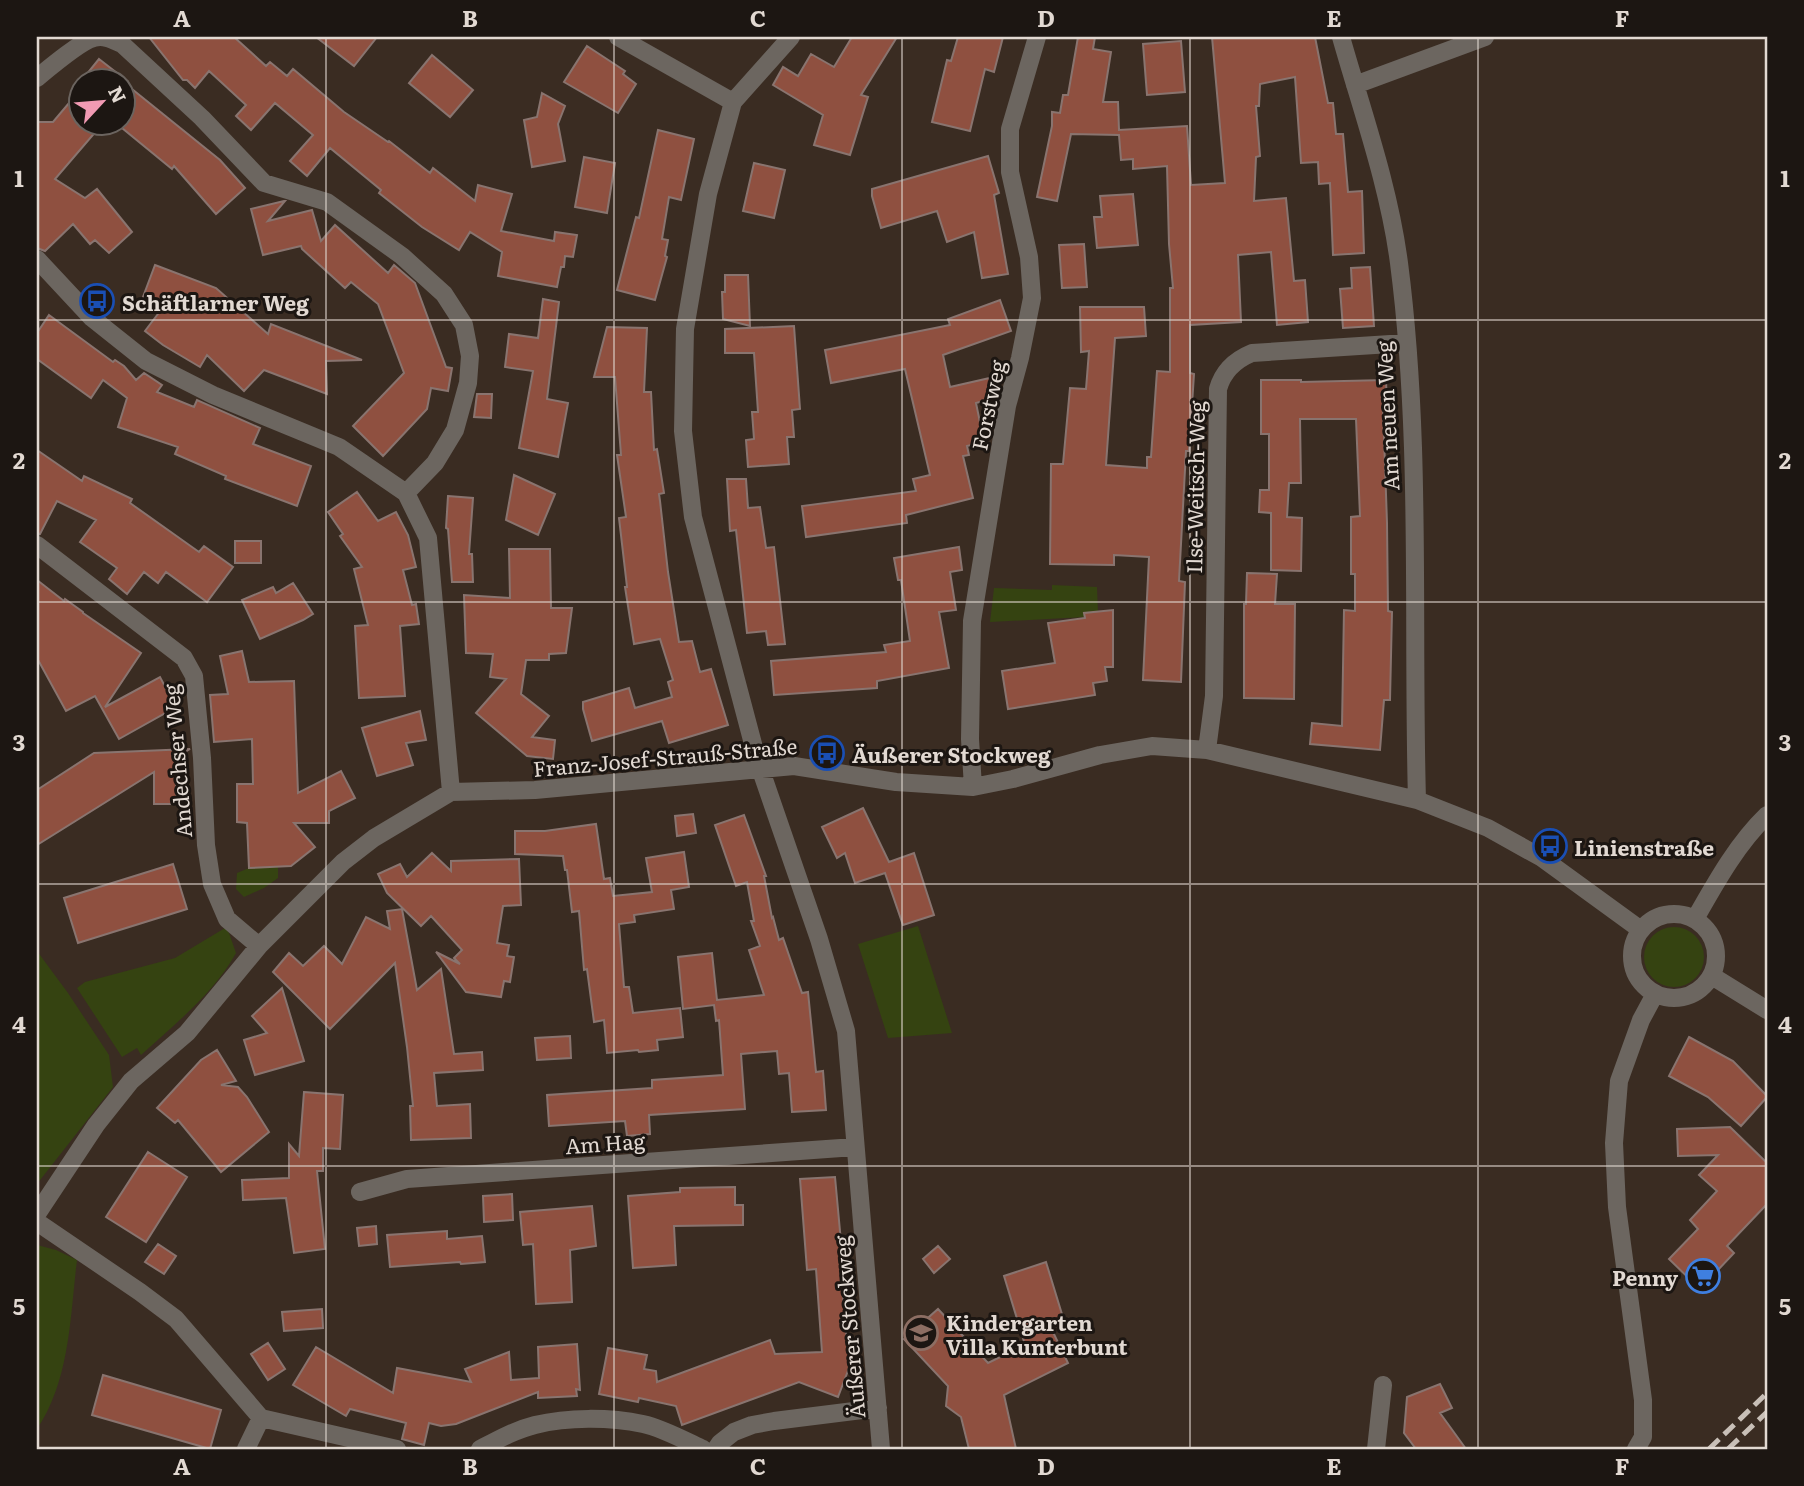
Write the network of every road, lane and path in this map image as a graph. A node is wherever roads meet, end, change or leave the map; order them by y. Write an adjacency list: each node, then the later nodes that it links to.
1 (618, 37): 8 (street)
2 (791, 37): 8 (street)
3 (1037, 37): 15 (street, Forstweg)
4 (1341, 37): 7 (street, Am neuen Weg)
5 (1485, 37): 7 (street)
6 (37, 78): 11 (street)
7 (1354, 85): 10 (street, Am neuen Weg)
8 (733, 102): 14 (street, Äußerer Stockweg)
9 (37, 259): 11 (street)
10 (1406, 343): 13 (street, Ilse-Weitsch-Weg); 17 (street, Am neuen Weg)
11 (406, 493): 16 (street)
12 (37, 545): 21 (street, Andechser Weg)
13 (1207, 750): 15 (street, Franz-Josef-Strauß-Straße); 17 (street, Franz-Josef-Strauß-Straße)
14 (759, 768): 15 (street, Franz-Josef-Strauß-Straße); 16 (street, Franz-Josef-Strauß-Straße); 25 (street, Äußerer Stockweg)
15 (974, 787)
16 (451, 792): 21 (street, Franz-Josef-Strauß-Straße)
17 (1417, 800): 20 (street, Franz-Josef-Strauß-Straße)
18 (1767, 815): 19 (street)
19 (1695, 919): 20 (street); 22 (street)
20 (1641, 930): 23 (street)
21 (259, 946): 27 (street, Franz-Josef-Strauß-Straße)
22 (1712, 976): 23 (street); 24 (street)
23 (1655, 994): 39 (street)
24 (1767, 1010)
25 (855, 1147): 26 (street, Am Hag); 30 (street, Äußerer Stockweg)
26 (360, 1192)
27 (37, 1214)
28 (37, 1222): 31 (street)
29 (1383, 1385): 38 (street)
30 (878, 1408): 36 (street); 37 (street, Äußerer Stockweg)
31 (261, 1418): 32 (street); 33 (street)
32 (246, 1449)
33 (397, 1449)
34 (480, 1449): 35 (street)
35 (703, 1449)
36 (716, 1449)
37 (881, 1449)
38 (1376, 1449)
39 (1636, 1449)

